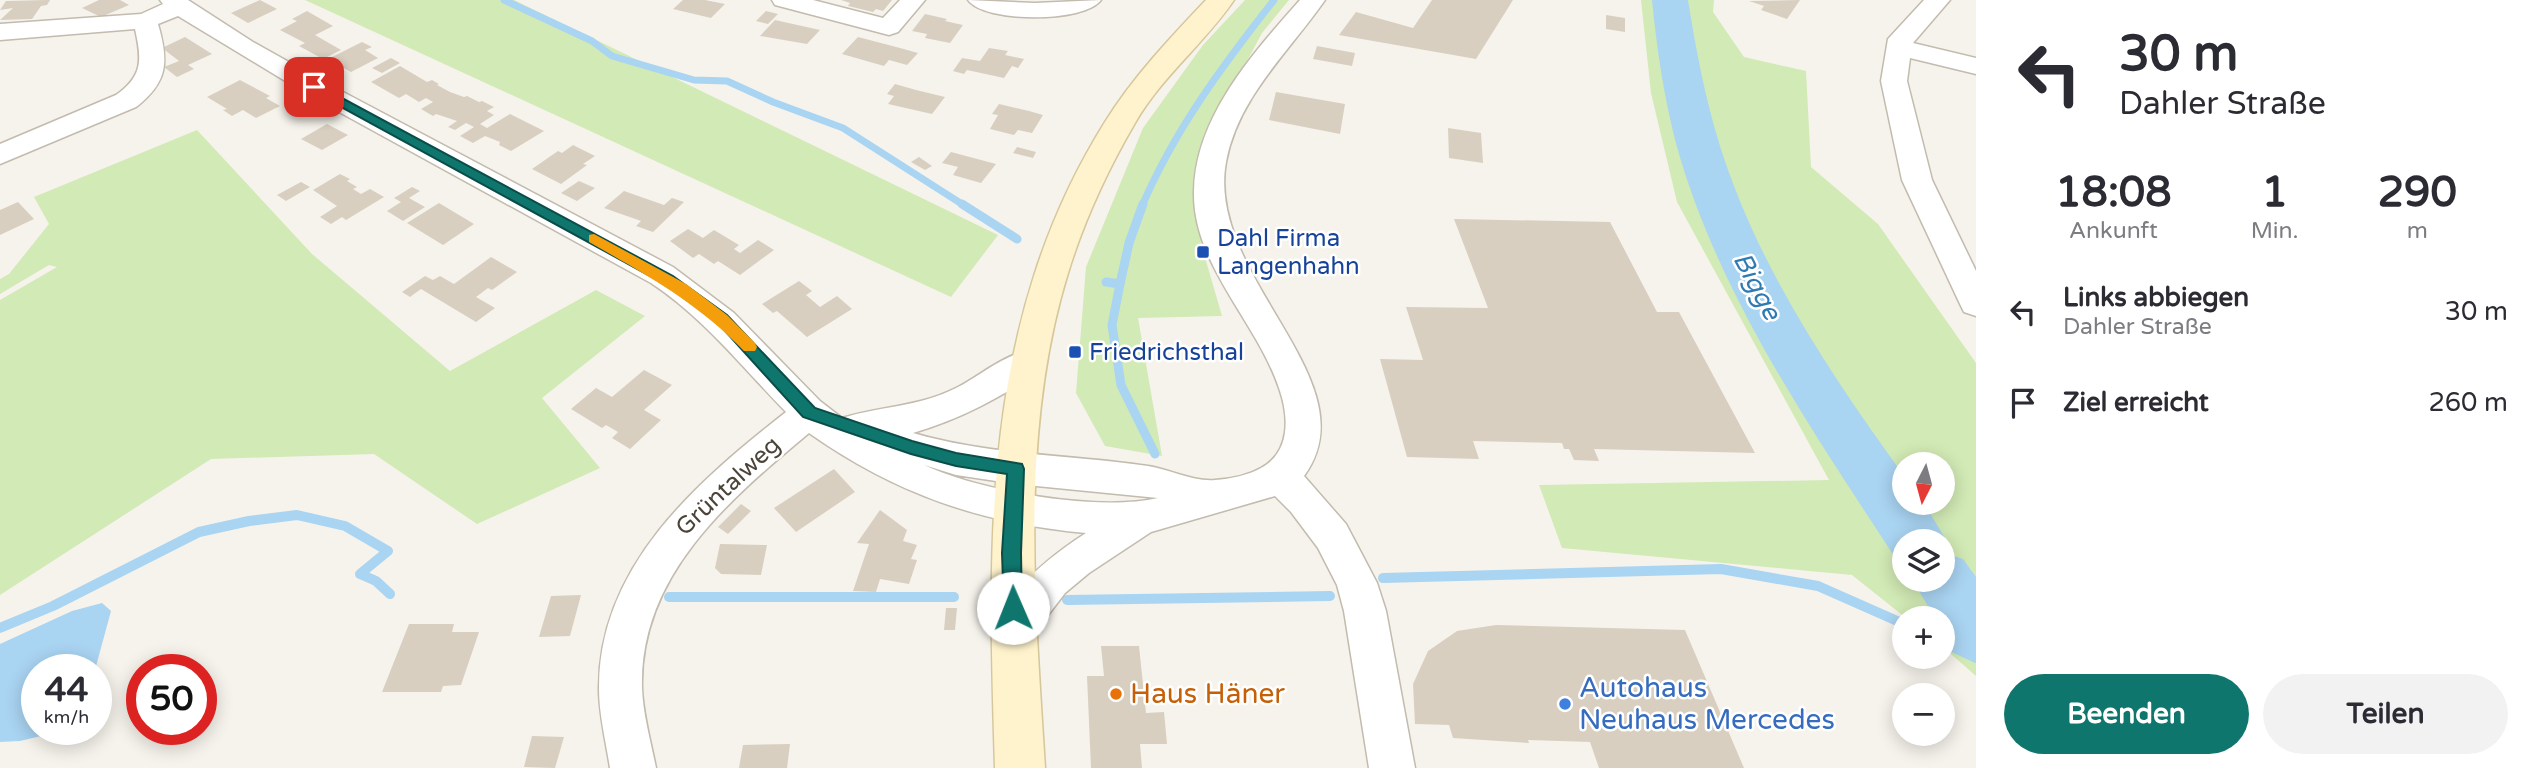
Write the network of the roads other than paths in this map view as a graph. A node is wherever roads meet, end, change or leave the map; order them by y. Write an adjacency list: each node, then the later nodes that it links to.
1 (784, 0): 2 (street)
2 (913, 0)
3 (980, 0): 4 (street)
4 (1089, 0)
5 (1221, 0): 15 (main road)
6 (1313, 0): 18 (street)
7 (1938, 0): 11 (street)
8 (176, 3): 9 (street); 16 (street)
9 (145, 21): 10 (street); 13 (street)
10 (0, 32)
11 (1898, 47): 12 (street); 14 (street)
12 (1976, 66)
13 (0, 155)
14 (1976, 304)
15 (1030, 361): 17 (street); 19 (main road)
16 (809, 413): 17 (street); 19 (street); 23 (street, Grüntalweg)
17 (847, 427): 19 (street)
18 (1280, 477): 20 (street); 25 (street)
19 (1014, 488): 20 (street); 21 (street); 22 (main road)
20 (1214, 496): 21 (street)
21 (1143, 517): 22 (street)
22 (1014, 628): 24 (main road)
23 (633, 768)
24 (1020, 768)
25 (1392, 768)

